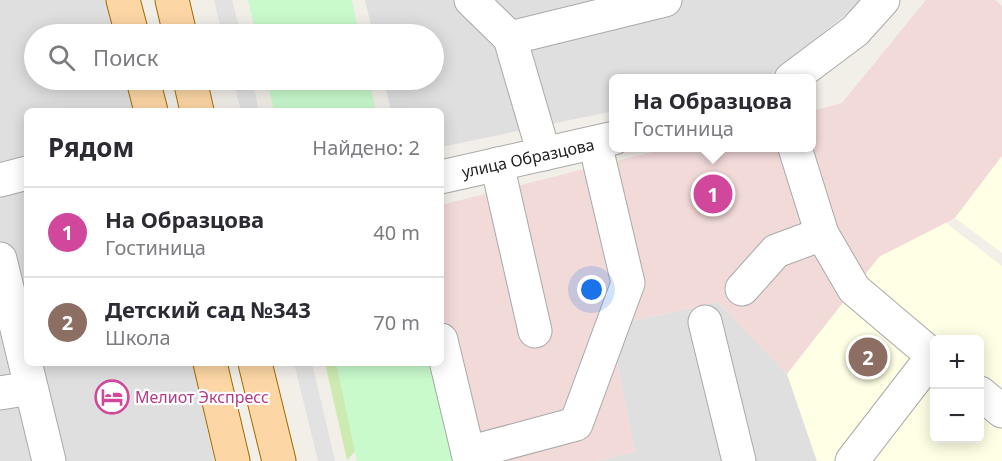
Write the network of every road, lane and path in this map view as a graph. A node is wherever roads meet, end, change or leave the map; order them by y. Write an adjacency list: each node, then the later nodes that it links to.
1 (123, 0): 6 (main road)
2 (172, 0): 7 (main road)
3 (471, 0): 8 (street)
4 (665, 0): 8 (street)
5 (883, 0): 9 (street)
6 (129, 24)
7 (178, 24)
8 (510, 38): 16 (street)
9 (796, 74)
10 (146, 90): 12 (main road)
11 (192, 90): 13 (main road)
12 (150, 108)
13 (196, 108)
14 (604, 140): 16 (street, улица Образцова); 35 (street)
15 (797, 152): 21 (street)
16 (544, 154): 17 (street, улица Образцова)
17 (497, 164): 19 (street, улица Образцова); 26 (street)
18 (24, 174): 20 (street)
19 (444, 176)
20 (0, 180)
21 (822, 234): 23 (street); 28 (street)
22 (0, 259): 25 (street)
23 (742, 289)
24 (705, 322): 39 (street)
25 (8, 325): 32 (street)
26 (535, 331)
27 (444, 353): 35 (street)
28 (930, 353)
29 (930, 361): 40 (street)
30 (211, 366): 37 (main road)
31 (256, 366): 38 (main road)
32 (16, 391): 36 (street)
33 (984, 396): 34 (street)
34 (1002, 411)
35 (469, 457)
36 (49, 461)
37 (233, 461)
38 (279, 461)
39 (739, 461)
40 (852, 461)

